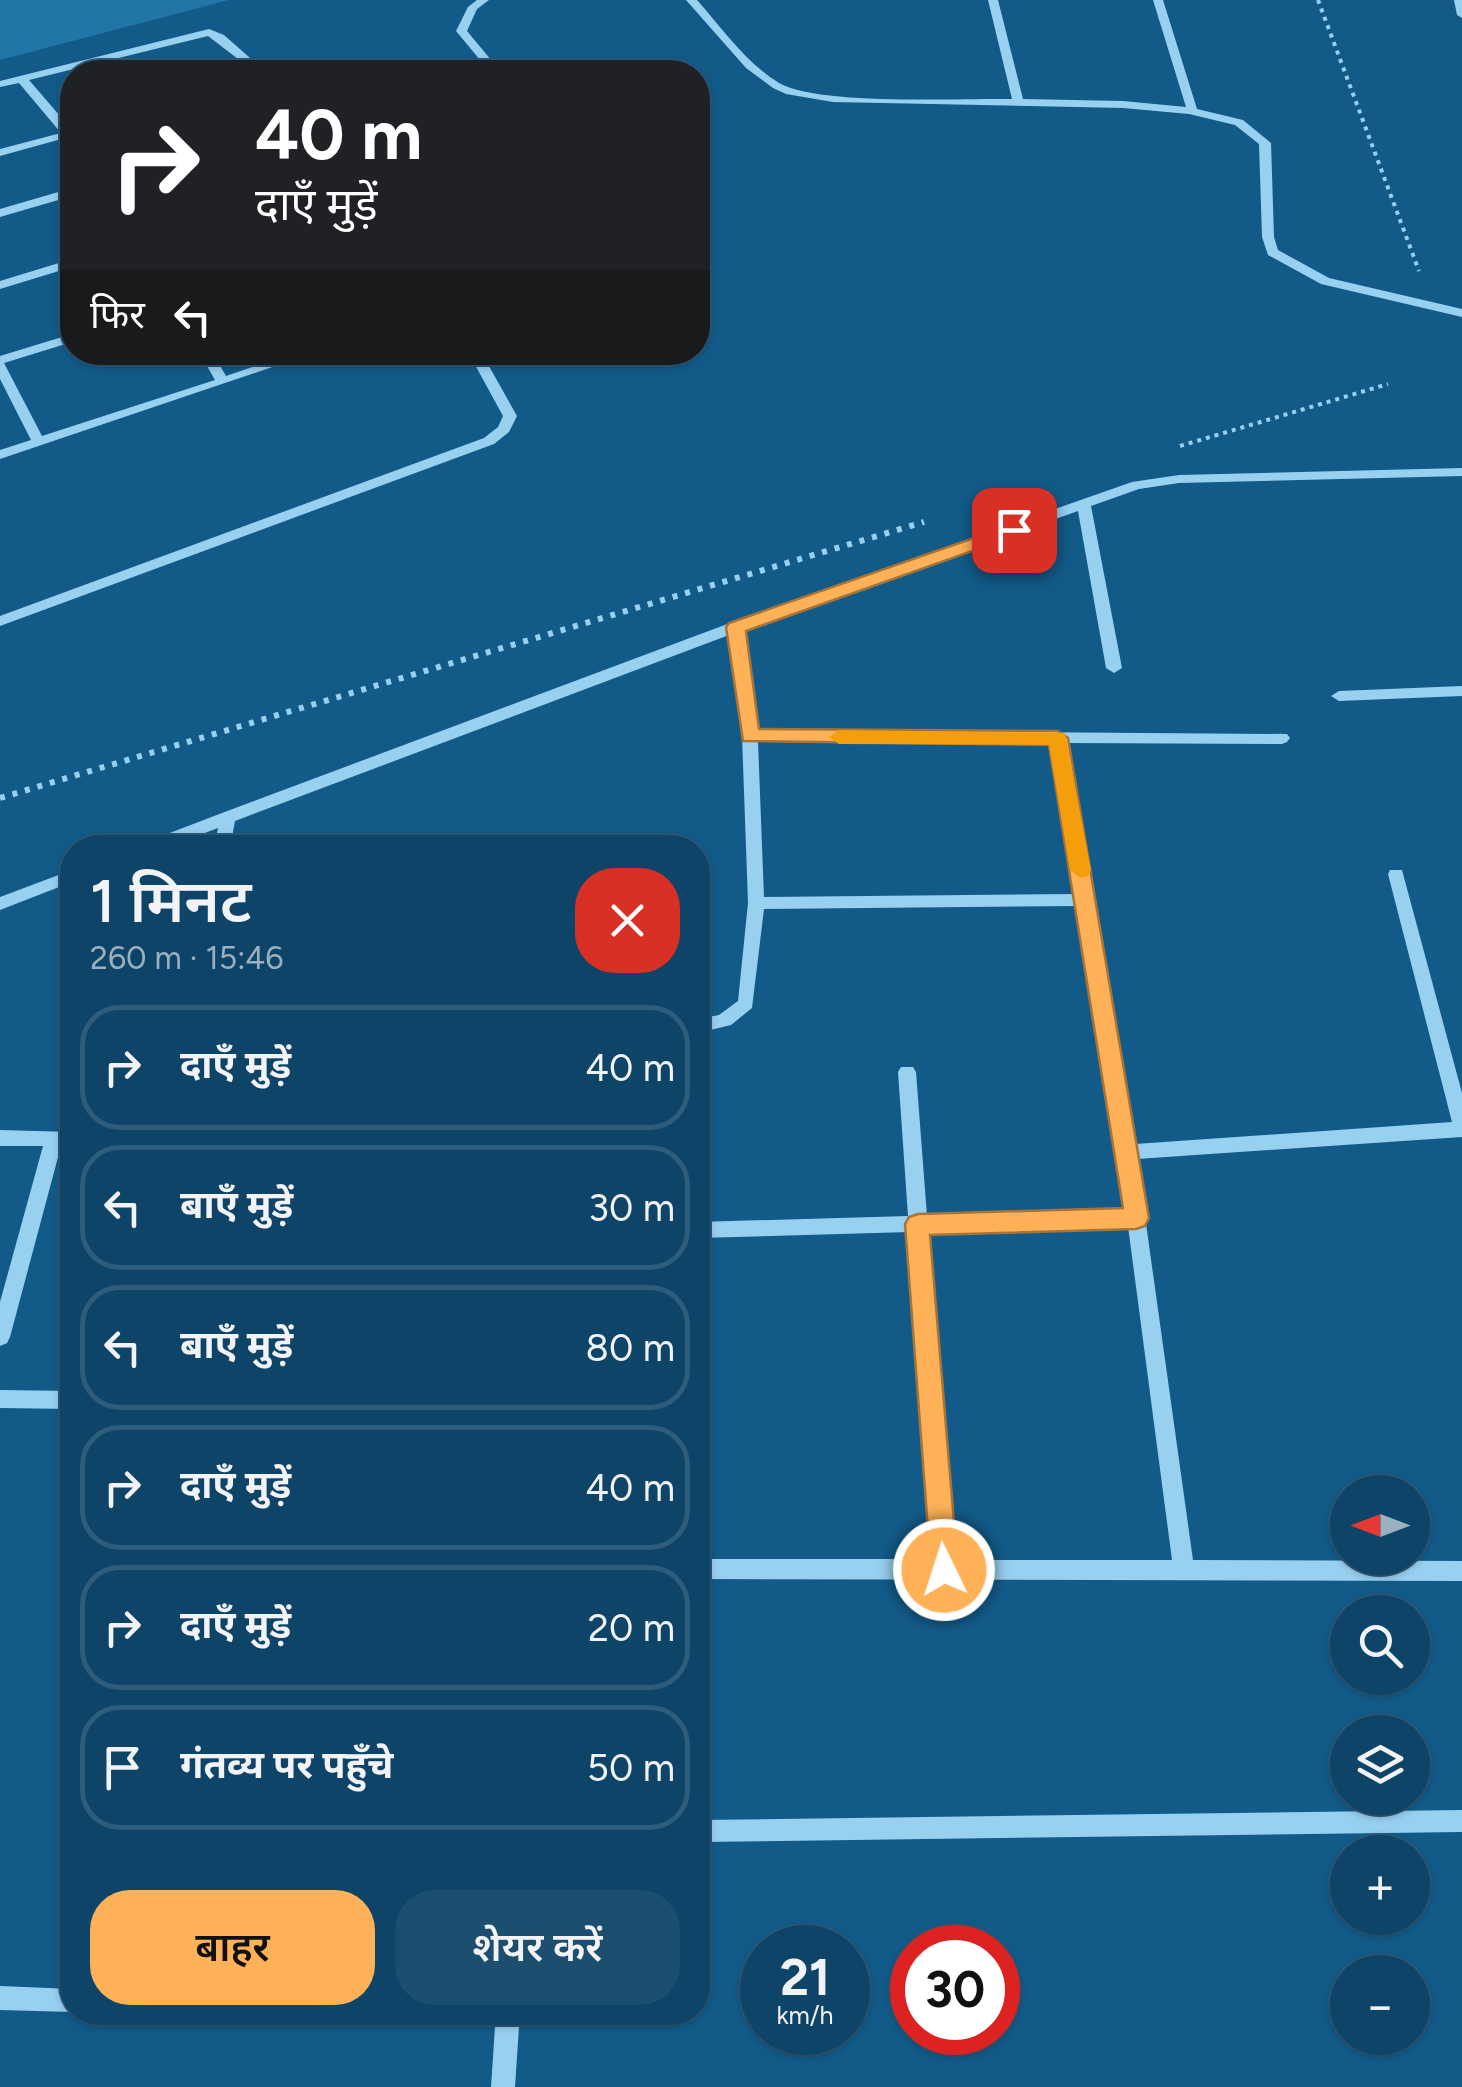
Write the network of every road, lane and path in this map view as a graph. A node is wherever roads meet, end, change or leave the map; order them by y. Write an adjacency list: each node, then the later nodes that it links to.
1 (484, 0): 10 (street)
2 (690, 0): 14 (street)
3 (994, 0): 14 (street)
4 (1158, 0): 15 (street)
5 (1318, 0): 23 (path)
6 (1459, 0): 7 (street)
7 (1462, 15)
8 (95, 60): 9 (street)
9 (247, 60)
10 (486, 60)
11 (60, 68): 12 (street)
12 (21, 78): 13 (street); 16 (street)
13 (0, 84)
14 (1018, 104): 15 (street)
15 (1192, 109): 24 (street)
16 (60, 122)
17 (60, 138): 18 (street)
18 (0, 153)
19 (60, 196): 20 (street)
20 (0, 213)
21 (60, 267): 22 (street)
22 (0, 285)
23 (1425, 286)
24 (1462, 314)
25 (60, 342): 26 (street)
26 (0, 363): 32 (street)
27 (213, 365): 30 (street)
28 (270, 365): 30 (street)
29 (481, 365): 38 (street)
30 (222, 380): 32 (street)
31 (1388, 384): 33 (path)
32 (38, 443): 34 (street)
33 (1179, 446)
34 (0, 455)
35 (1462, 472): 36 (street)
36 (1084, 506): 39 (street); 40 (street)
37 (932, 520): 46 (path)
38 (0, 621)
39 (736, 627): 43 (street); 47 (street)
40 (1114, 668)
41 (1462, 691): 42 (street)
42 (1339, 696)
43 (750, 736): 44 (street); 53 (street)
44 (1058, 738): 45 (street); 52 (street)
45 (1282, 738)
46 (0, 798)
47 (228, 817): 48 (street); 49 (street)
48 (181, 835)
49 (225, 835)
50 (1396, 874): 57 (street)
51 (60, 881): 54 (street)
52 (1085, 900): 53 (street); 61 (street)
53 (756, 903): 55 (street)
54 (0, 904)
55 (710, 1024)
56 (906, 1072): 63 (street)
57 (1462, 1128): 61 (street)
58 (0, 1138): 59 (street)
59 (60, 1140)
60 (60, 1149): 65 (street)
61 (1127, 1152): 62 (street)
62 (1136, 1218): 63 (street); 70 (street)
63 (918, 1224): 64 (street); 69 (street)
64 (710, 1230)
65 (0, 1336)
66 (0, 1398): 67 (street)
67 (60, 1400)
68 (710, 1569): 69 (street)
69 (944, 1570): 70 (street)
70 (1184, 1571): 71 (street)
71 (1462, 1571)
72 (1462, 1821): 73 (street)
73 (710, 1831)
74 (0, 1998): 75 (street)
75 (60, 2000)
76 (507, 2025): 77 (street)
77 (503, 2087)

